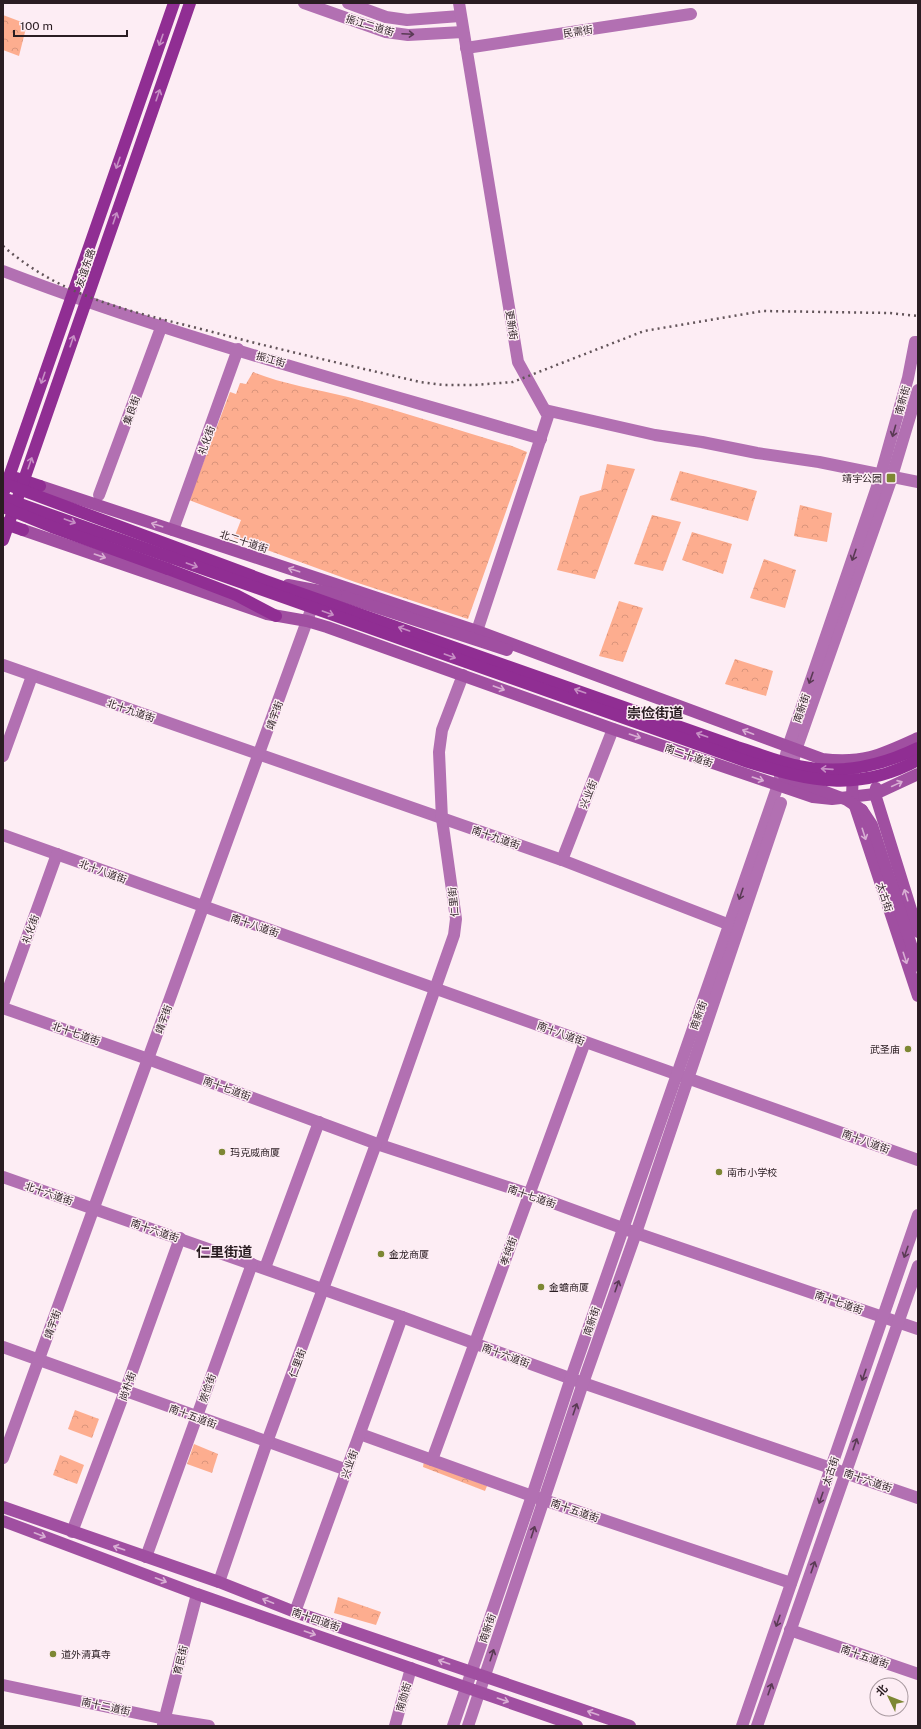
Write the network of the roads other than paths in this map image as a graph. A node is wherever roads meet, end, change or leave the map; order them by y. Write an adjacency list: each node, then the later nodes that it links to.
1 (174, 3): 11 (highway, 友谊东路, one-way to 11)
2 (190, 3): 12 (highway, 友谊东路, one-way to 2)
3 (304, 3): 8 (street, 振江二道街, one-way to 8)
4 (348, 3): 7 (street, 振江二道街)
5 (459, 3): 7 (street, 更新街)
6 (691, 14): 9 (street, 民需街)
7 (460, 16): 8 (street, 更新街)
8 (463, 32): 9 (street, 更新街)
9 (466, 48): 17 (street, 更新街)
10 (3, 271): 11 (street, 振江街)
11 (71, 297): 12 (street, 振江街); 19 (highway, 友谊东路, one-way to 19)
12 (86, 301): 13 (street, 振江街); 21 (highway, 友谊东路, one-way to 12)
13 (162, 326): 15 (street, 振江街); 26 (street, 集良街)
14 (918, 342): 20 (street, 南新街, one-way to 20)
15 (238, 349): 18 (street, 振江街); 31 (street, 礼化街)
16 (918, 390): 20 (street, 南新街)
17 (546, 413): 18 (street); 20 (street)
18 (541, 439): 37 (street)
19 (5, 477): 21 (highway, 北二十道街); 23 (highway, bridge); 25 (highway, 友谊东路)
20 (885, 479): 22 (street); 24 (street); 44 (street, 南新街)
21 (24, 480): 23 (highway, 北二十道街); 29 (highway, 友谊东路)
22 (918, 482)
23 (38, 490): 31 (main road, 北二十道街, one-way to 23); 34 (highway, bridge)
24 (918, 490)
25 (3, 494)
26 (99, 495)
27 (3, 498): 51 (highway, one-way to 51, bridge)
28 (3, 507): 35 (highway, bridge)
29 (6, 524): 30 (highway); 32 (highway, 友谊东路)
30 (23, 530): 35 (main road, one-way to 35)
31 (173, 530): 33 (main road, 北二十道街, one-way to 31)
32 (3, 540)
33 (322, 580): 36 (street, 靖宇街); 37 (main road, 北二十道街)
34 (266, 581): 41 (main road, bridge); 45 (highway, one-way to 34, bridge)
35 (276, 616): 36 (main road)
36 (307, 621): 39 (main road); 46 (street, 靖宇街)
37 (477, 631): 41 (main road)
38 (3, 665): 40 (street, 北十九道街)
39 (463, 675): 42 (main road, 南二十道街, one-way to 42); 56 (street, 仁里街)
40 (32, 676): 46 (street, 北十九道街); 48 (street)
41 (702, 714): 44 (main road, one-way to 41)
42 (613, 729): 53 (main road, 南二十道街, one-way to 53); 59 (street, 兴业街)
43 (918, 738): 47 (main road)
44 (792, 748): 50 (main road); 53 (street, 南新街)
45 (918, 748)
46 (260, 754): 56 (street, 南十九道街); 60 (street, 靖宇街)
47 (879, 755): 50 (main road); 54 (main road)
48 (3, 756)
49 (918, 760): 51 (highway, bridge)
50 (854, 761): 55 (main road)
51 (748, 762): 63 (main road, 太古街, bridge)
52 (918, 774): 54 (main road, 南二十道街, one-way to 52)
53 (782, 787): 55 (main road, 南二十道街); 61 (street, 南新街, one-way to 61); 71 (street, 南新街)
54 (875, 794): 55 (main road, 南二十道街); 62 (main road, 太古街, one-way to 54)
55 (852, 798): 65 (main road, 太古街, one-way to 65)
56 (442, 819): 59 (street, 南十九道街); 64 (street, 仁里街)
57 (3, 835): 58 (street, 北十八道街)
58 (57, 854): 60 (street, 北十八道街); 66 (street, 礼化街)
59 (562, 860): 61 (street, 南十九道街)
60 (203, 907): 64 (street, 南十八道街); 69 (street, 靖宇街)
61 (730, 925): 70 (street, 南新街)
62 (918, 932)
63 (918, 966)
64 (436, 988): 68 (street, 南十八道街); 73 (street, 仁里街)
65 (918, 996)
66 (3, 1004)
67 (3, 1008): 69 (street, 北十七道街)
68 (585, 1042): 70 (street, 南十八道街); 76 (street, 孝纯街)
69 (148, 1059): 72 (street, 南十七道街); 77 (street, 靖宇街)
70 (676, 1074): 71 (street, 南十八道街); 79 (street, 南新街)
71 (689, 1078): 74 (street, 南十八道街); 80 (street, 南新街)
72 (319, 1122): 73 (street, 南十七道街); 84 (street)
73 (378, 1145): 76 (street, 南十七道街); 85 (street, 仁里街)
74 (918, 1160)
75 (3, 1177): 77 (street, 北十六道街)
76 (529, 1194): 79 (street, 南十七道街); 90 (street, 孝纯街)
77 (94, 1208): 81 (street, 南十六道街); 92 (street, 靖宇街)
78 (918, 1215): 87 (street, 太古街, one-way to 87)
79 (623, 1228): 80 (street, 南十七道街); 93 (street, 南新街)
80 (636, 1233): 87 (street, 南十七道街); 94 (street, 南新街, one-way to 80)
81 (180, 1238): 82 (street, 南十六道街); 95 (street, 尚朴街)
82 (252, 1264): 84 (street, 南十六道街); 96 (street, 崇俭街)
83 (918, 1266): 88 (street, 太古街)
84 (264, 1268): 85 (street, 南十六道街)
85 (324, 1290): 86 (street, 南十六道街); 98 (street, 仁里街)
86 (402, 1317): 90 (street, 南十六道街); 97 (street, 兴业街)
87 (884, 1317): 88 (street, 南十七道街); 101 (street, 太古街, one-way to 101)
88 (898, 1322): 89 (street, 南十七道街); 103 (street, 太古街, one-way to 88)
89 (918, 1329)
90 (475, 1343): 93 (street, 南十六道街); 100 (street, 孝纯街)
91 (3, 1347): 92 (street, 南十五道街)
92 (39, 1360): 95 (street, 南十五道街); 99 (street, 靖宇街)
93 (571, 1378): 94 (street, 南十六道街); 104 (street, 南新街)
94 (583, 1383): 101 (street, 南十六道街); 106 (street, 南新街, one-way to 94)
95 (125, 1392): 96 (street, 南十五道街); 109 (street, 尚朴街)
96 (196, 1417): 98 (street, 南十五道街); 110 (street, 崇俭街)
97 (360, 1434): 100 (street, 南十五道街); 102 (street, 兴业街)
98 (267, 1442): 102 (street, 南十五道街); 111 (street, 仁里街)
99 (3, 1458)
100 (432, 1460): 104 (street, 南十五道街)
101 (832, 1467): 103 (street, 南十六道街); 112 (street, 太古街, one-way to 112)
102 (347, 1470): 114 (street, 兴业街)
103 (846, 1472): 105 (street, 南十六道街); 115 (street, 太古街, one-way to 103)
104 (532, 1496): 106 (street, 南十五道街); 117 (street, 南新街)
105 (918, 1498)
106 (544, 1500): 112 (street, 南十五道街); 119 (street, 南新街, one-way to 106)
107 (3, 1507): 109 (main road, 南十四道街)
108 (3, 1521): 113 (main road, one-way to 113)
109 (72, 1532): 110 (main road, 南十四道街, one-way to 109)
110 (146, 1557): 111 (main road, 南十四道街)
111 (219, 1582): 114 (main road, 南十四道街, one-way to 111)
112 (791, 1583): 130 (street, 太古街, one-way to 130)
113 (197, 1594): 116 (main road, one-way to 116); 123 (street, 育民街)
114 (296, 1612): 117 (main road, 南十四道街, one-way to 114)
115 (790, 1630): 118 (street, 南十五道街); 131 (street, 太古街, one-way to 115)
116 (412, 1668): 121 (main road); 125 (street, 南勋街)
117 (472, 1671): 119 (main road, 南十四道街); 121 (street, 南新街)
118 (918, 1674)
119 (486, 1676): 122 (street, 南新街); 129 (main road, 南十四道街, one-way to 119)
120 (3, 1685): 123 (street, 南十二道街)
121 (466, 1688): 122 (main road); 126 (street)
122 (480, 1692): 127 (street); 128 (main road, one-way to 128)
123 (164, 1722): 124 (street, 南十二道街)
124 (209, 1726)
125 (395, 1726)
126 (453, 1726)
127 (468, 1726)
128 (578, 1726)
129 (630, 1726)
130 (742, 1726)
131 (757, 1726)

